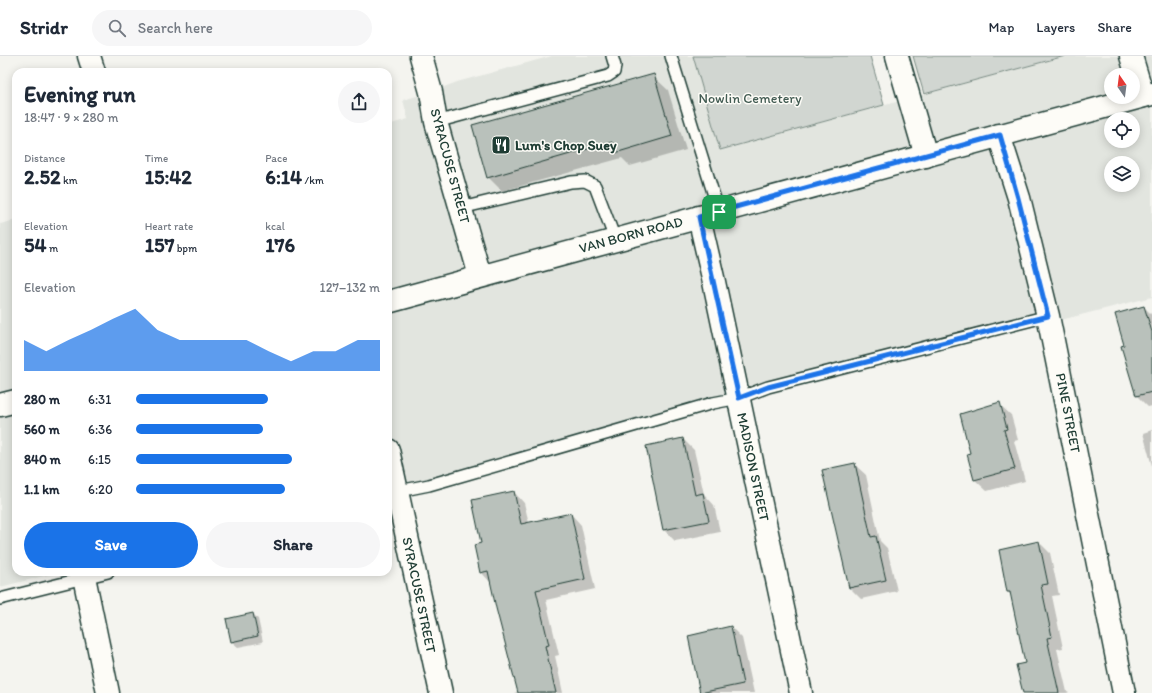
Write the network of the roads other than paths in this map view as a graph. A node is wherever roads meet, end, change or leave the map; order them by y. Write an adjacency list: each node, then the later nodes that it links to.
1 (89, 56): 7 (street)
2 (421, 56): 9 (street, SYRACUSE STREET)
3 (671, 56): 13 (lane)
4 (897, 56): 11 (street)
5 (1131, 56): 8 (street)
6 (613, 61): 9 (lane)
7 (93, 68)
8 (1147, 95): 10 (street, VAN BORN ROAD)
9 (436, 122): 12 (street, SYRACUSE STREET)
10 (1000, 135): 11 (street, VAN BORN ROAD); 17 (street, PINE STREET)
11 (926, 156): 13 (street, VAN BORN ROAD)
12 (461, 208): 14 (lane); 15 (street, SYRACUSE STREET)
13 (709, 214): 14 (street, VAN BORN ROAD); 18 (street, MADISON STREET)
14 (615, 240): 15 (street, VAN BORN ROAD)
15 (480, 276): 16 (street, VAN BORN ROAD)
16 (392, 301)
17 (1048, 316): 18 (lane); 28 (street, PINE STREET)
18 (739, 398): 21 (lane); 27 (street, MADISON STREET)
19 (12, 402): 20 (street)
20 (0, 405)
21 (392, 493): 26 (street, SYRACUSE STREET)
22 (80, 576): 24 (lane)
23 (83, 576): 25 (street)
24 (0, 599)
25 (108, 693)
26 (441, 693)
27 (801, 693)
28 (1124, 693)

